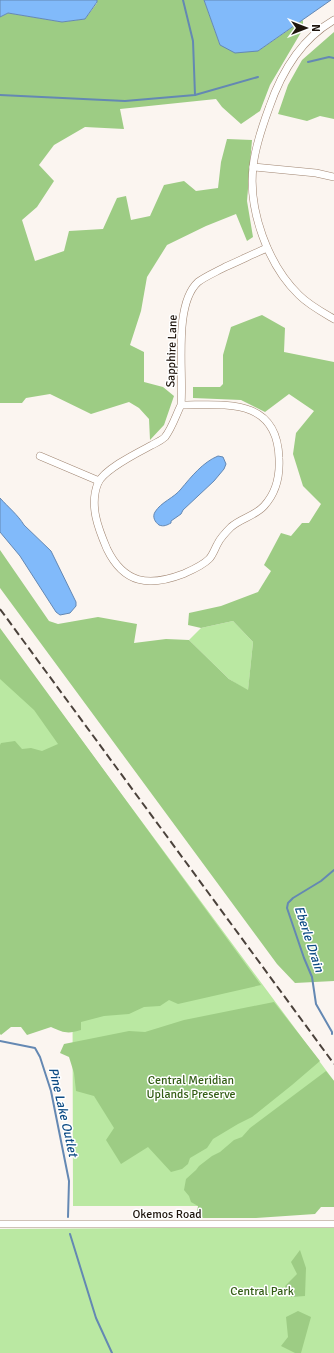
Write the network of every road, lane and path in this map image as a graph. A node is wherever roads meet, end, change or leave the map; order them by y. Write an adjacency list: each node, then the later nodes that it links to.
1 (334, 20): 2 (street)
2 (253, 166): 3 (street); 4 (street)
3 (334, 177)
4 (267, 248): 5 (street); 6 (street, Sapphire Lane)
5 (334, 319)
6 (181, 404): 8 (street, Sapphire Lane); 8 (street, Sapphire Lane)
7 (40, 456): 8 (street)
8 (99, 481)
9 (0, 1224): 10 (street, Okemos Road)
10 (334, 1224)

